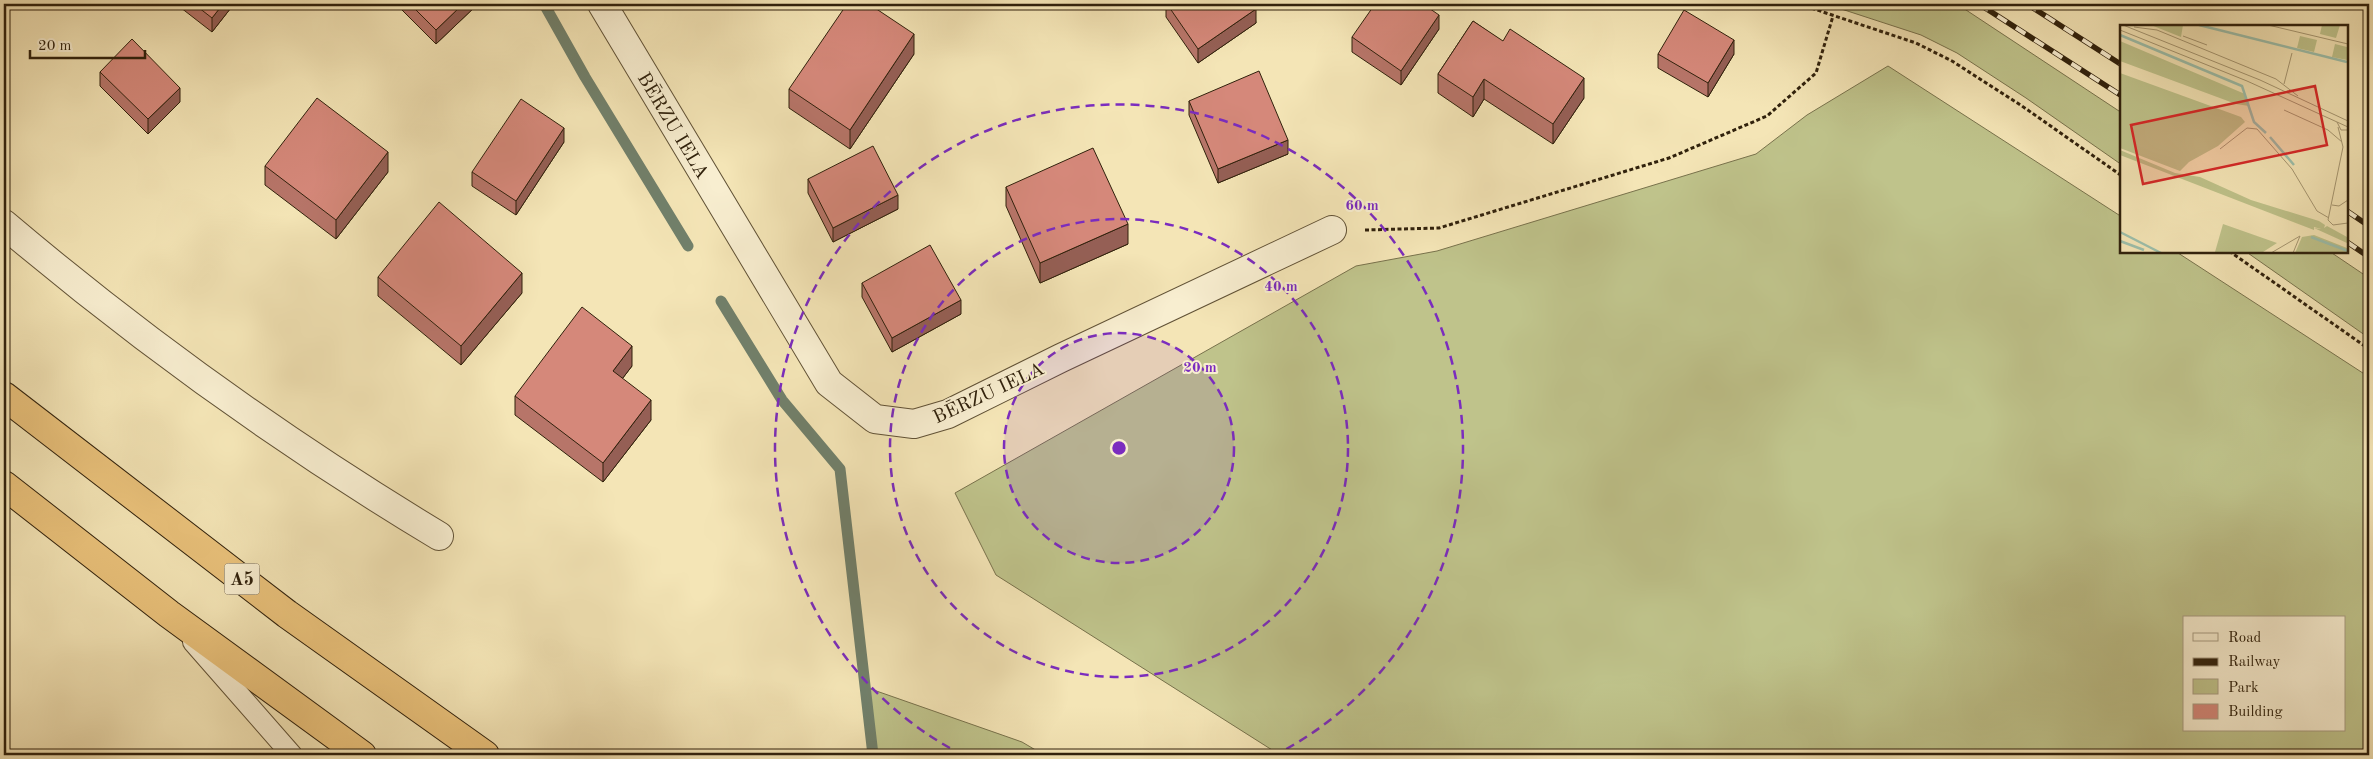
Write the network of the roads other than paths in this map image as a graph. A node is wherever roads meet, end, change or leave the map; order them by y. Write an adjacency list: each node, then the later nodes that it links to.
1 (602, 4): 3 (street, BĒRZU IELA)
2 (4, 224): 6 (street)
3 (1332, 230)
4 (4, 396): 10 (highway, A5)
5 (4, 485): 7 (highway)
6 (439, 536)
7 (169, 614): 8 (lane); 9 (highway)
8 (292, 755)
9 (362, 755)
10 (485, 755)

